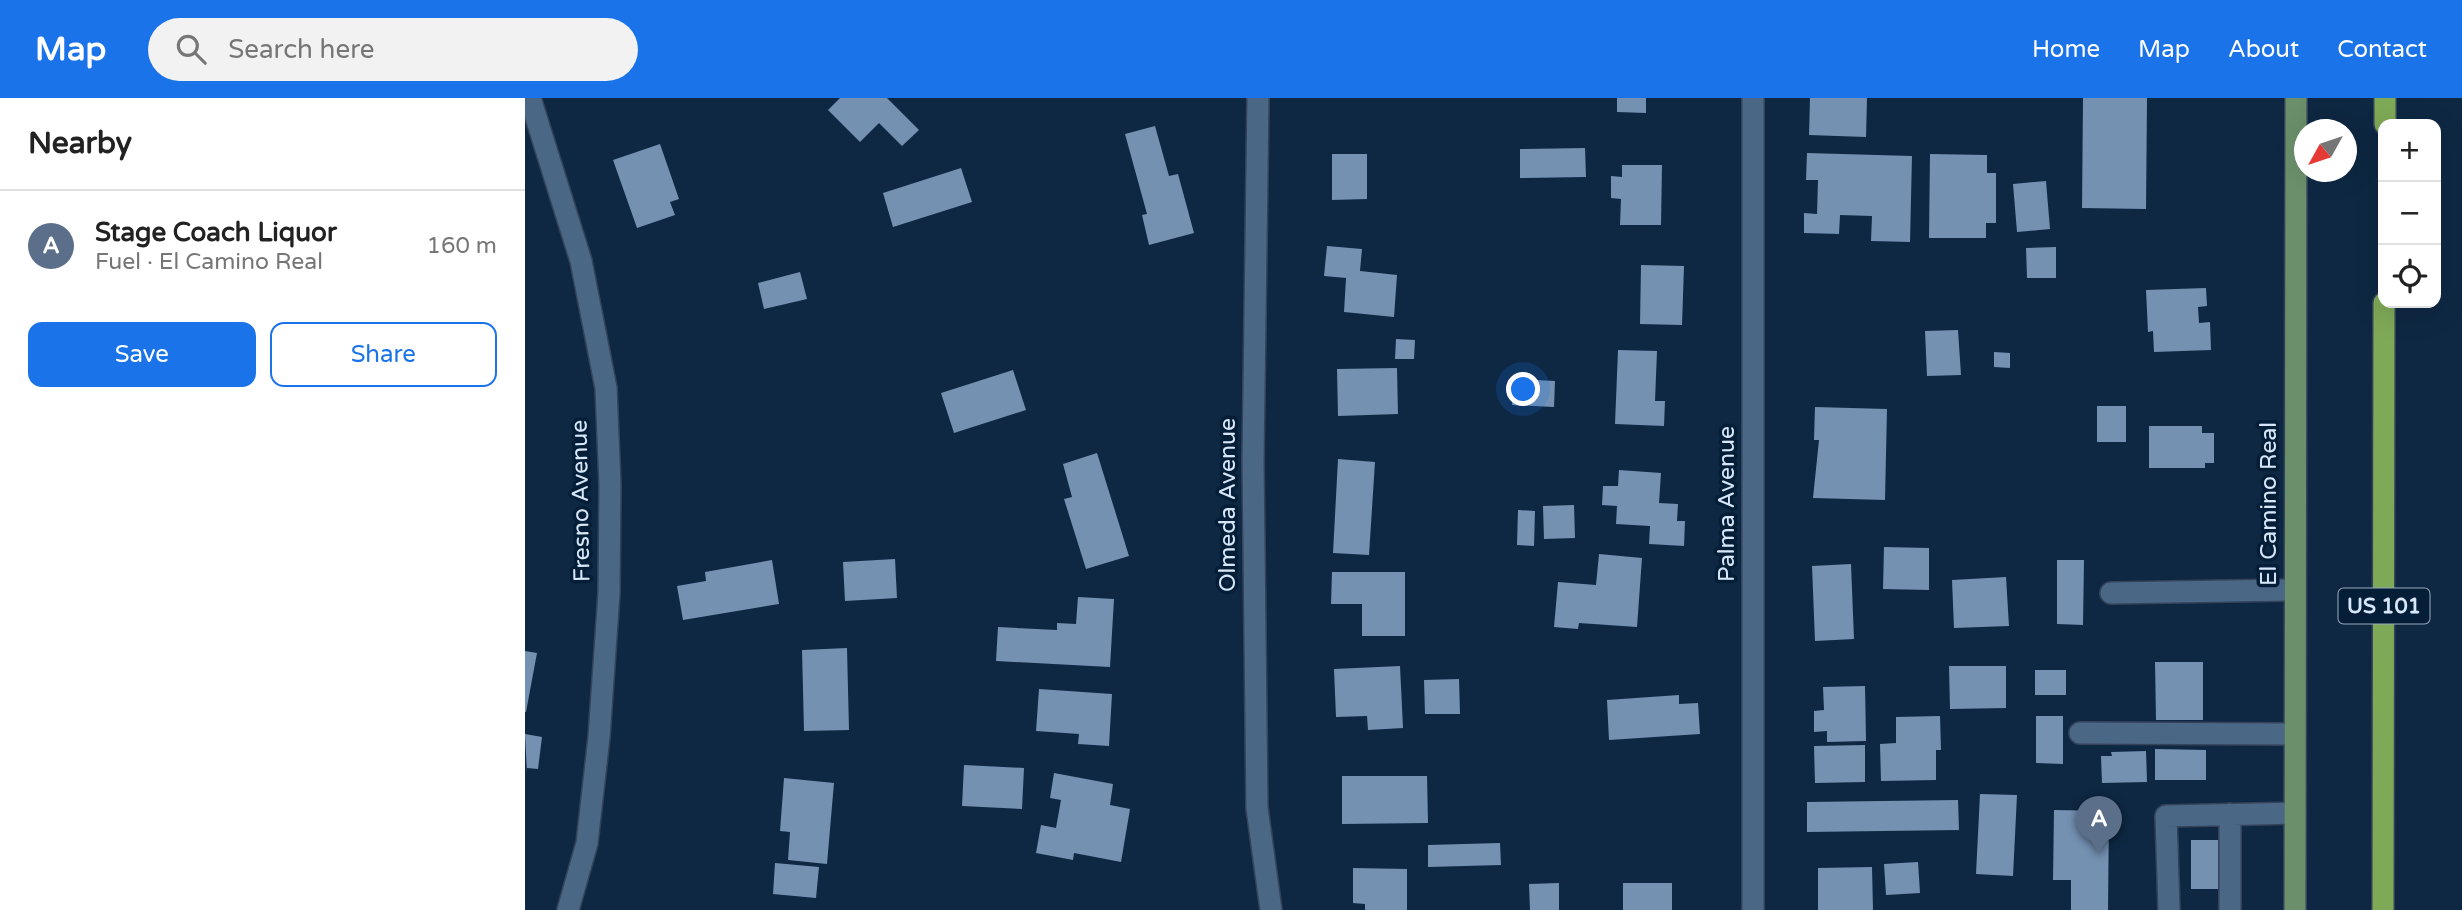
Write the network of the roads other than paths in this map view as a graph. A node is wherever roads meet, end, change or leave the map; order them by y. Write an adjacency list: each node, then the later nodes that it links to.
1 (530, 98): 14 (street, Fresno Avenue)
2 (1256, 98): 15 (street, Olmeda Avenue)
3 (1753, 98): 16 (street, Palma Avenue)
4 (2296, 98): 8 (main road, El Camino Real)
5 (2385, 98): 6 (highway)
6 (2385, 119)
7 (2385, 308): 20 (highway, US 101)
8 (2295, 590): 9 (street); 11 (main road, El Camino Real)
9 (2111, 593)
10 (2080, 733): 11 (street)
11 (2295, 734): 12 (main road, El Camino Real)
12 (2295, 813): 13 (street); 19 (main road, El Camino Real)
13 (2230, 814): 17 (street); 18 (street)
14 (568, 910)
15 (1271, 910)
16 (1753, 910)
17 (2169, 910)
18 (2230, 910)
19 (2295, 910)
20 (2383, 910)

